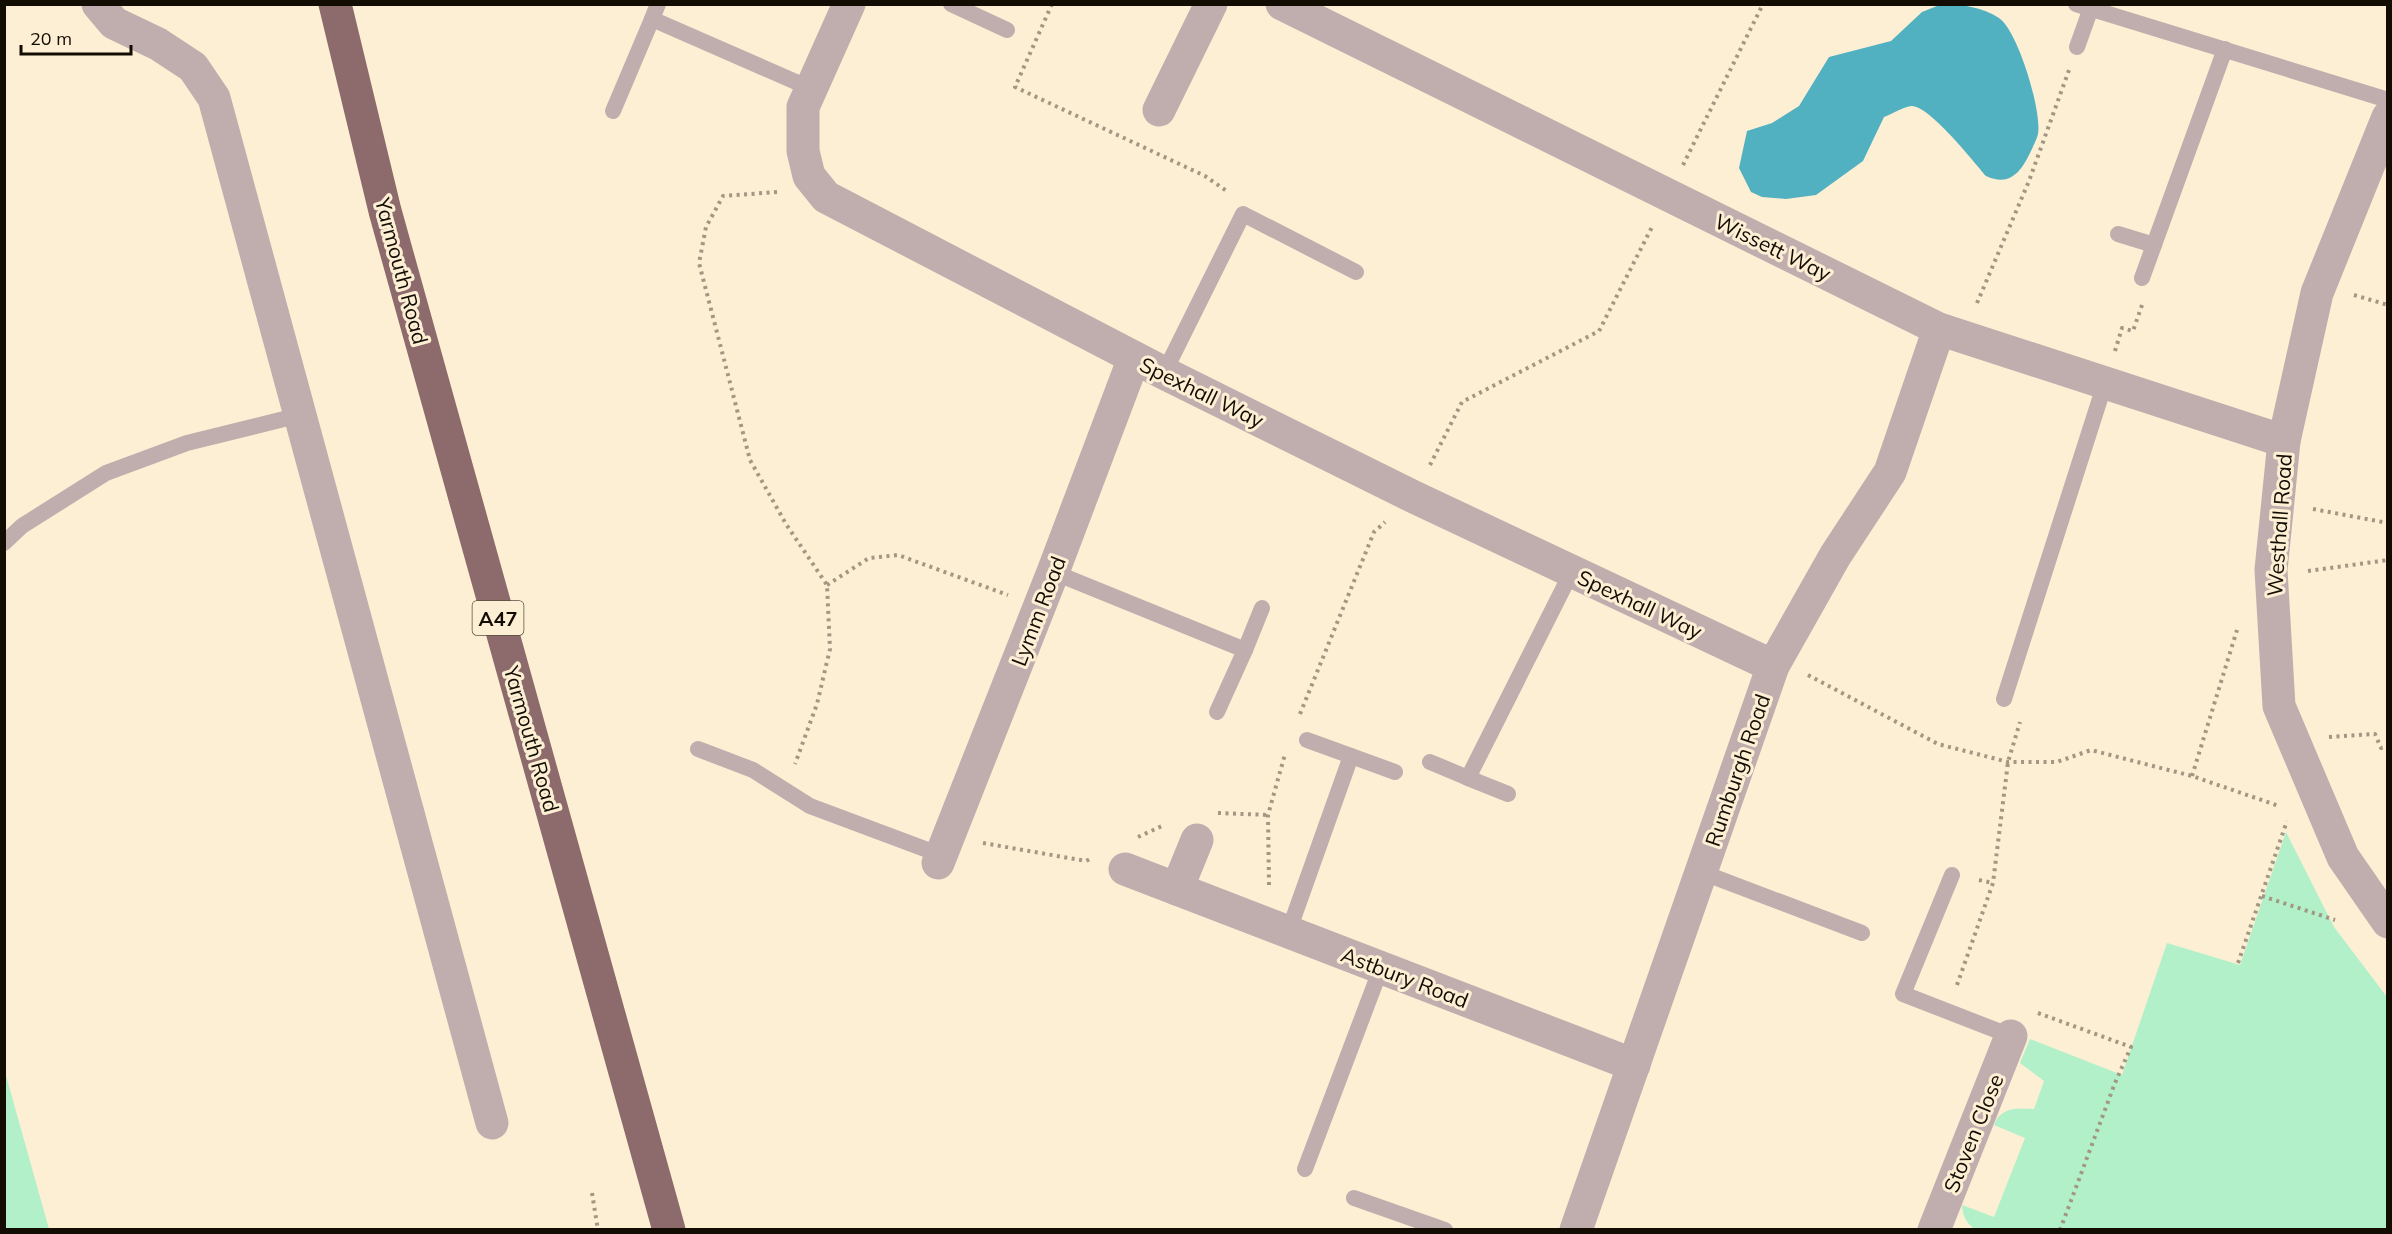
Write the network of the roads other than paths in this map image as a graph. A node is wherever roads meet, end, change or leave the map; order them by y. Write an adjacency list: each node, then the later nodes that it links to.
1 (98, 4): 25 (street)
2 (335, 4): 57 (highway, Yarmouth Road / A47)
3 (849, 4): 12 (street, Spexhall Way)
4 (951, 4): 9 (lane)
5 (1211, 4): 14 (street)
6 (1282, 4): 21 (street, Wissett Way)
7 (2084, 6): 10 (lane); 11 (lane)
8 (655, 12): 12 (lane); 15 (lane)
9 (1007, 30)
10 (2077, 47)
11 (2225, 49): 13 (lane); 18 (lane)
12 (812, 89): 22 (street, Spexhall Way)
13 (2388, 100)
14 (1159, 110)
15 (613, 111)
16 (2388, 117): 26 (street, Westhall Road)
17 (2118, 234): 18 (lane)
18 (2154, 245): 20 (lane)
19 (1356, 272): 23 (lane)
20 (2142, 278)
21 (1951, 333): 24 (street, Wissett Way); 32 (street, Rumburgh Road)
22 (1134, 358): 23 (street, Spexhall Way); 29 (street, Lymm Road)
23 (1164, 373): 28 (street, Spexhall Way)
24 (2105, 383): 26 (street, Wissett Way); 33 (lane)
25 (300, 415): 27 (lane); 54 (street)
26 (2284, 441): 48 (street, Westhall Road)
27 (4, 543)
28 (1572, 571): 32 (street, Spexhall Way); 40 (lane)
29 (1053, 572): 31 (lane); 43 (street, Lymm Road)
30 (1262, 608): 31 (lane)
31 (1245, 651): 34 (lane)
32 (1775, 662): 45 (street, Rumburgh Road)
33 (2004, 699)
34 (1217, 712)
35 (1307, 740): 37 (lane)
36 (698, 749): 43 (lane)
37 (1351, 756): 39 (lane); 49 (lane)
38 (1430, 762): 40 (lane)
39 (1395, 772)
40 (1468, 778): 41 (lane)
41 (1508, 794)
42 (1197, 840): 47 (street)
43 (939, 859)
44 (1125, 869): 47 (street, Astbury Road)
45 (1701, 872): 50 (lane); 53 (street, Rumburgh Road)
46 (1952, 875): 52 (lane)
47 (1177, 889): 49 (street, Astbury Road)
48 (2388, 922)
49 (1279, 929): 51 (street, Astbury Road)
50 (1862, 933)
51 (1381, 968): 53 (street, Astbury Road); 55 (lane)
52 (2011, 1036): 60 (street, Stoven Close)
53 (1634, 1065): 59 (street, Rumburgh Road)
54 (492, 1123)
55 (1305, 1169)
56 (1354, 1198): 58 (lane)
57 (669, 1230)
58 (1445, 1230)
59 (1576, 1230)
60 (1934, 1230)

